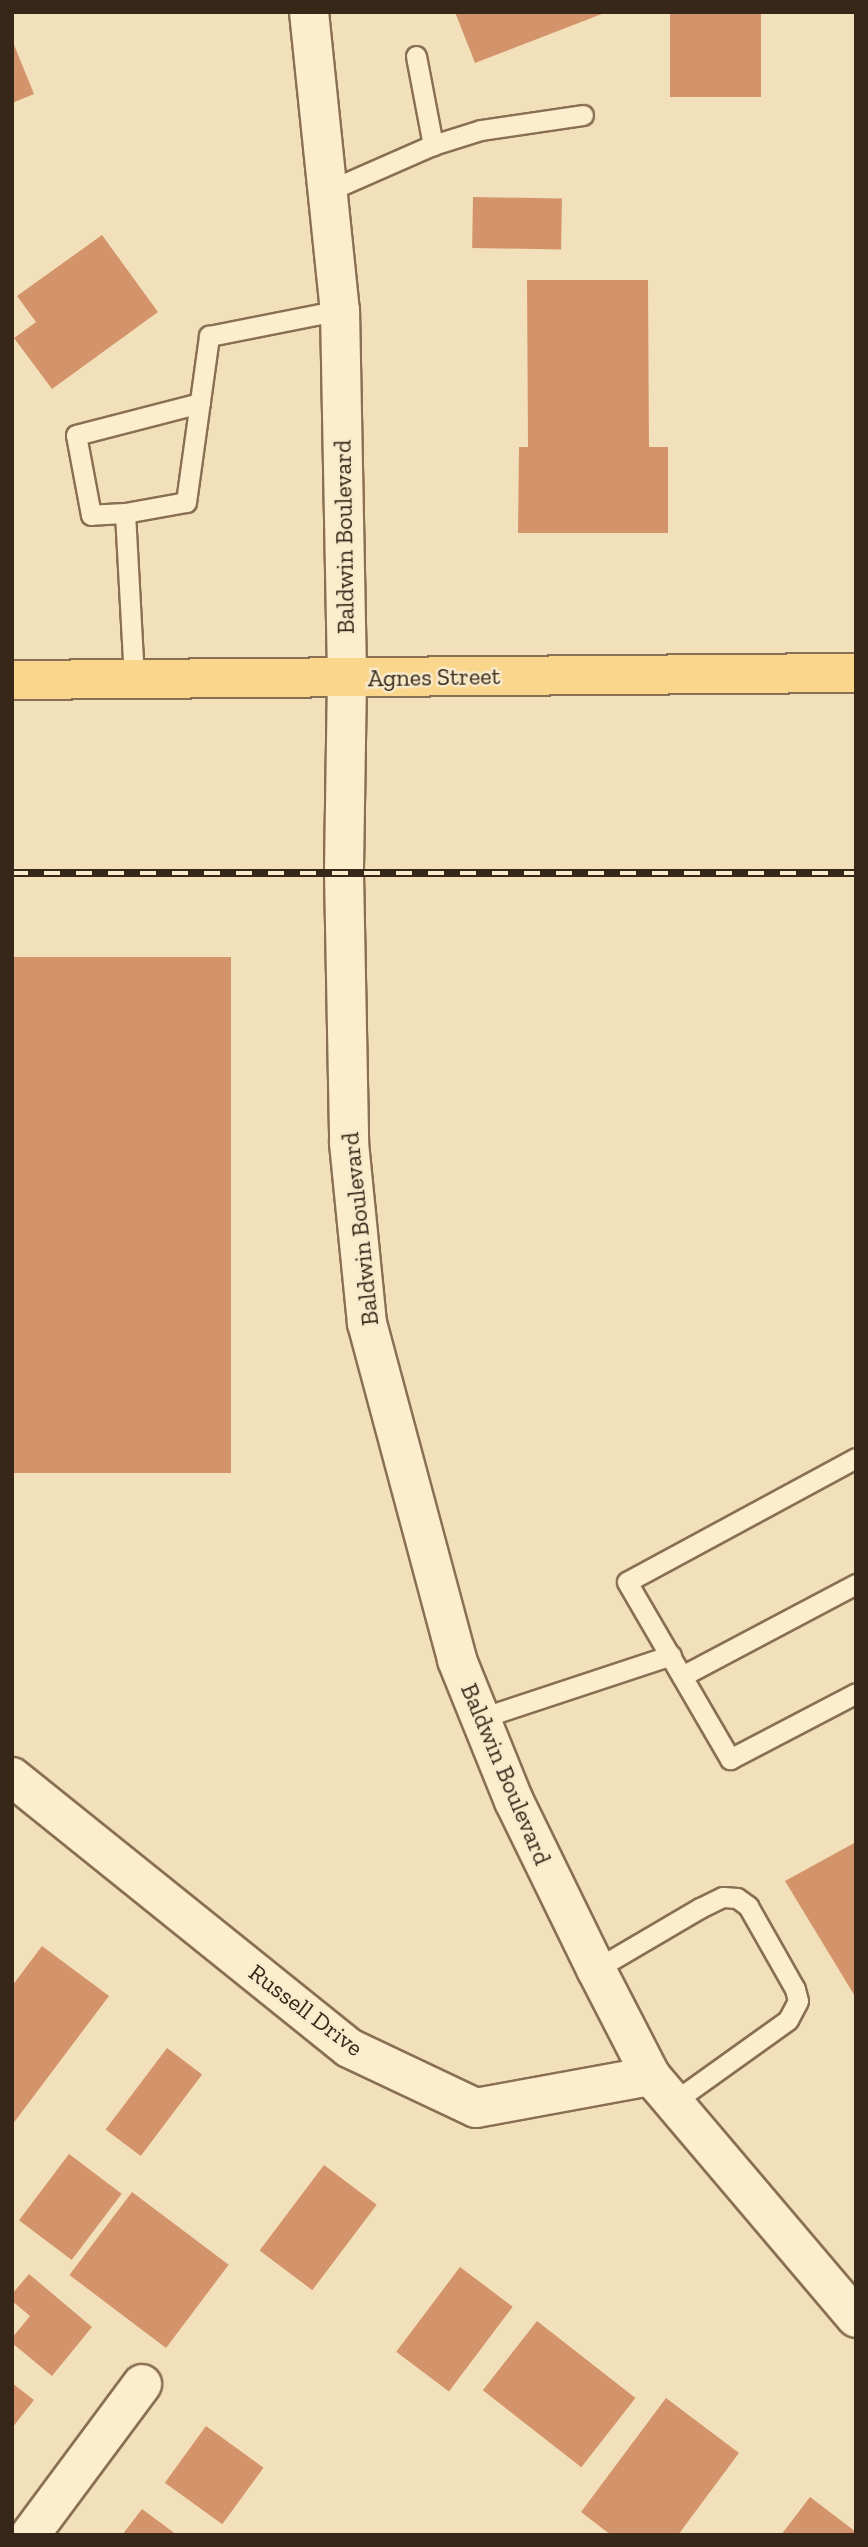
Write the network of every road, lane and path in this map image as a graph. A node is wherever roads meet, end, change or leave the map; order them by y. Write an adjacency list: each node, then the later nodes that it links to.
1 (309, 12): 5 (main road, Baldwin Boulevard)
2 (416, 56): 4 (lane)
3 (583, 115): 4 (lane)
4 (433, 145): 5 (lane)
5 (328, 191): 6 (main road, Baldwin Boulevard)
6 (340, 310): 7 (lane); 10 (main road, Baldwin Boulevard)
7 (200, 403): 8 (lane); 8 (lane)
8 (125, 513): 12 (lane)
9 (856, 673): 10 (main road, Agnes Street)
10 (347, 678): 12 (main road, Agnes Street); 18 (main road, Baldwin Boulevard)
11 (12, 680): 12 (main road, Agnes Street)
12 (134, 680)
13 (856, 1458): 15 (lane)
14 (856, 1584): 16 (lane)
15 (671, 1655): 16 (lane); 18 (lane)
16 (682, 1676): 17 (lane)
17 (856, 1693)
18 (481, 1718): 20 (main road, Baldwin Boulevard)
19 (12, 1777): 21 (main road, Russell Drive)
20 (596, 1969): 21 (main road, Baldwin Boulevard); 21 (lane)
21 (661, 2089): 22 (main road, Baldwin Boulevard)
22 (856, 2318)
23 (142, 2384): 24 (main road)
24 (30, 2535)

